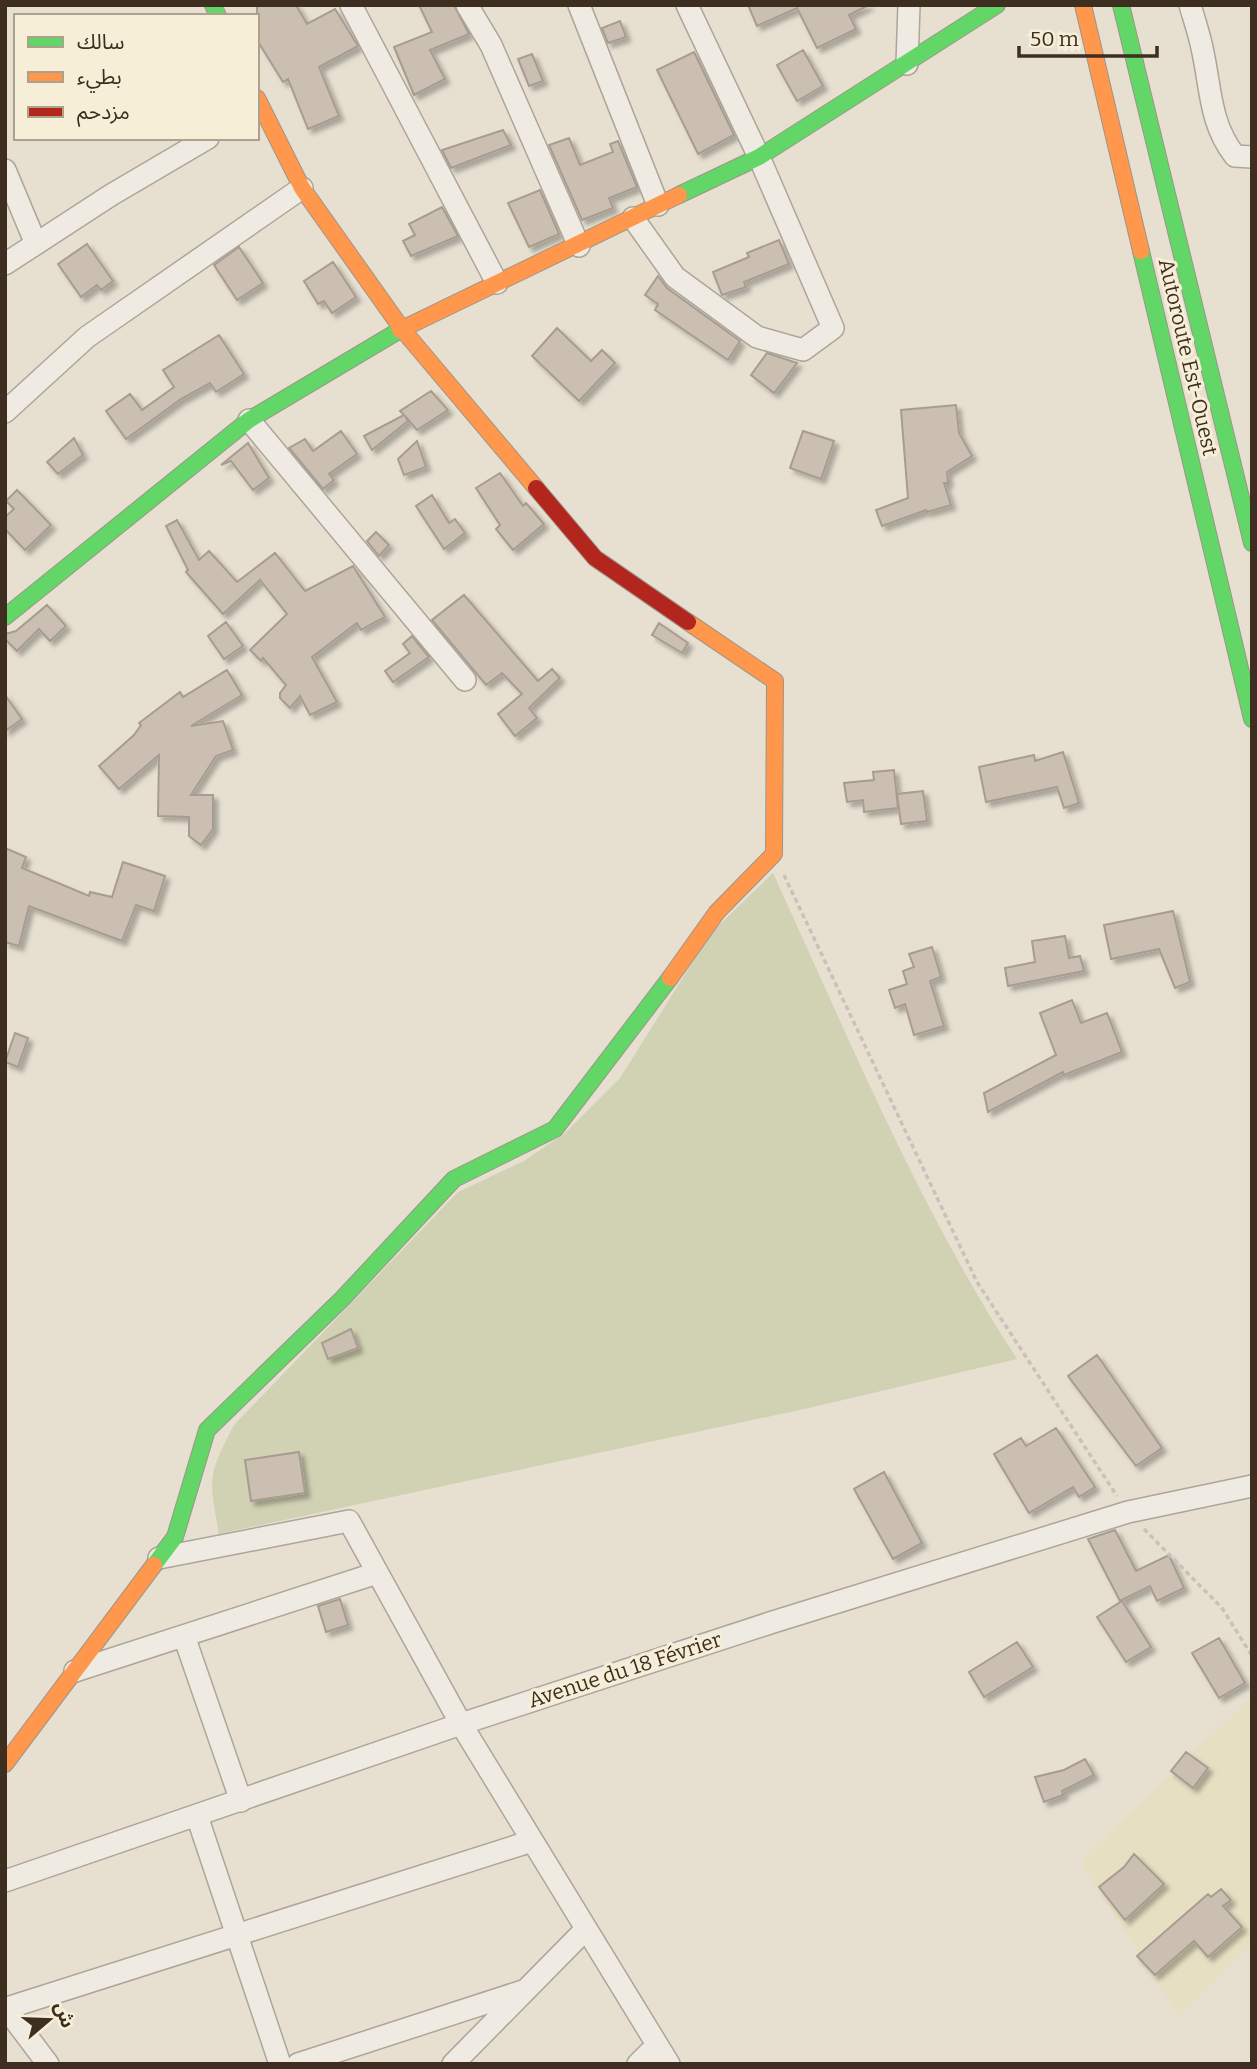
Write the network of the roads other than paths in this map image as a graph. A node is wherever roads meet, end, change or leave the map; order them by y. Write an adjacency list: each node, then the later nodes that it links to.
1 (351, 5): 22 (street)
2 (467, 5): 20 (street)
3 (579, 5): 17 (street)
4 (687, 5): 13 (street)
5 (909, 5): 10 (street)
6 (997, 5): 10 (main road)
7 (1083, 5): 29 (main road, Autoroute Est-Ouest)
8 (1121, 5): 26 (main road, Autoroute Est-Ouest)
9 (1190, 5): 14 (street)
10 (907, 64): 13 (main road)
11 (259, 105): 16 (main road)
12 (205, 140): 19 (street)
13 (760, 156): 17 (main road); 18 (street)
14 (1252, 156)
15 (5, 170): 19 (street)
16 (302, 188): 23 (main road); 24 (street)
17 (658, 205): 18 (main road)
18 (632, 218): 20 (main road)
19 (36, 244): 21 (street)
20 (579, 246): 22 (main road)
21 (5, 264)
22 (497, 283): 23 (main road)
23 (402, 329): 25 (main road); 31 (main road)
24 (5, 412)
25 (249, 420): 27 (main road); 28 (street)
26 (1252, 543)
27 (5, 617)
28 (465, 680)
29 (1252, 719)
30 (1252, 1486): 35 (street, Avenue du 18 Février)
31 (159, 1558): 32 (street); 34 (main road)
32 (377, 1573): 33 (street); 35 (street)
33 (184, 1636): 34 (street); 37 (street)
34 (75, 1671): 36 (main road)
35 (461, 1724): 37 (street, Avenue du 18 Février); 39 (street)
36 (5, 1764)
37 (241, 1801): 38 (street, Avenue du 18 Février)
38 (197, 1816): 40 (street, Avenue du 18 Février); 42 (street)
39 (532, 1841): 41 (street); 42 (street)
40 (5, 1881)
41 (586, 1929): 43 (street); 45 (street)
42 (236, 1934): 44 (street); 47 (street)
43 (526, 1990): 48 (street); 49 (street)
44 (6, 2008): 46 (street)
45 (657, 2045): 50 (street); 51 (street)
46 (48, 2064)
47 (279, 2064)
48 (298, 2064)
49 (453, 2064)
50 (638, 2064)
51 (669, 2064)

